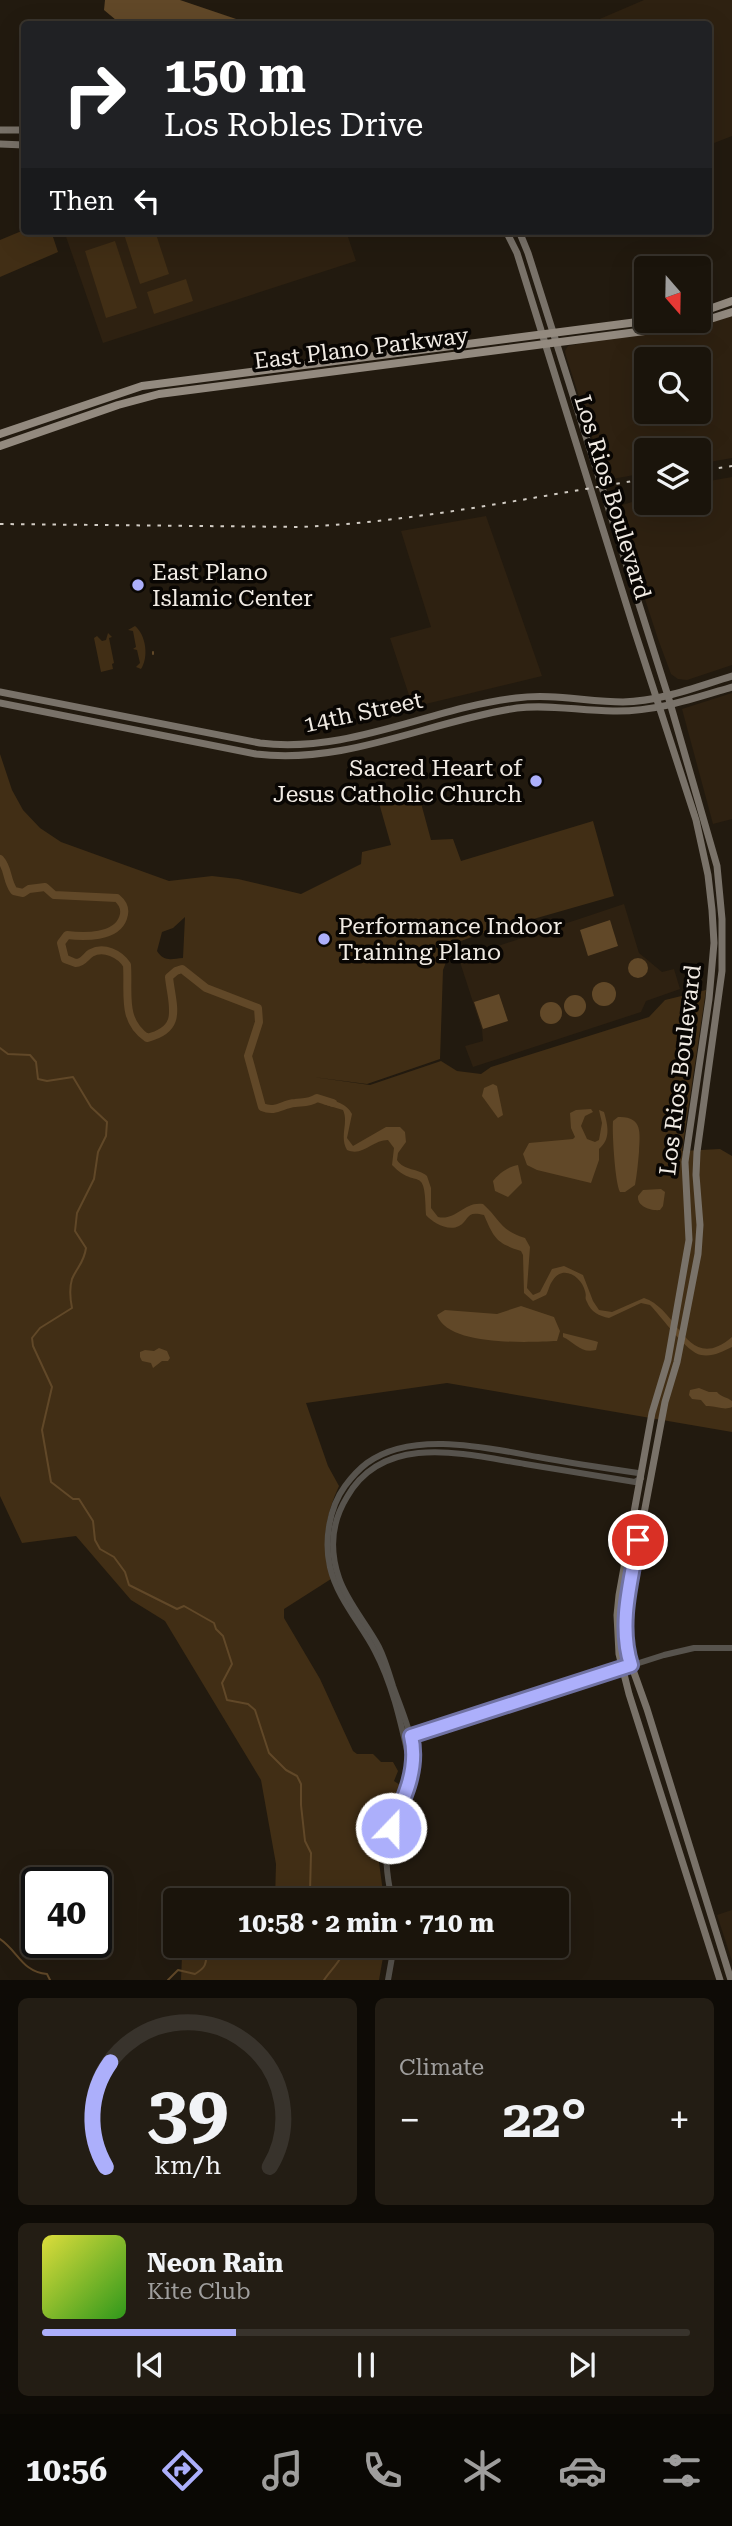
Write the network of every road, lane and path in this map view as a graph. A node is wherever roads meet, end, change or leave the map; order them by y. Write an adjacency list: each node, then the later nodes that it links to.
1 (0, 130): 2 (main road)
2 (21, 130)
3 (0, 144): 4 (main road)
4 (21, 145)
5 (508, 235): 8 (main road, Los Rios Boulevard)
6 (521, 235): 7 (main road, Los Rios Boulevard)
7 (523, 240): 8 (main road); 16 (main road, Los Rios Boulevard)
8 (513, 245): 18 (main road, Los Rios Boulevard)
9 (732, 301): 10 (main road)
10 (711, 309)
11 (711, 312): 13 (main road)
12 (732, 313): 13 (main road, East Plano Parkway)
13 (714, 319): 14 (main road, East Plano Parkway)
14 (711, 320)
15 (634, 323): 16 (main road, East Plano Parkway)
16 (553, 333): 18 (main road, East Plano Parkway); 19 (main road, Los Rios Boulevard)
17 (634, 333): 19 (main road, East Plano Parkway)
18 (543, 339): 19 (main road, East Plano Parkway); 20 (main road, East Plano Parkway); 22 (main road, Los Rios Boulevard)
19 (556, 343): 21 (main road, Los Rios Boulevard)
20 (479, 347): 23 (main road, East Plano Parkway); 24 (main road, East Plano Parkway)
21 (580, 418): 22 (main road); 25 (main road, Los Rios Boulevard)
22 (569, 422): 26 (main road, Los Rios Boulevard)
23 (0, 435)
24 (0, 446)
25 (626, 561): 26 (main road); 27 (main road, Los Rios Boulevard)
26 (615, 565): 28 (main road, Los Rios Boulevard)
27 (643, 616): 28 (main road); 32 (main road, Los Rios Boulevard)
28 (632, 621): 34 (main road, Los Rios Boulevard)
29 (732, 676): 32 (main road, 14th Street)
30 (732, 687): 37 (main road, 14th Street)
31 (0, 692): 41 (main road, 14th Street)
32 (668, 696): 34 (main road, 14th Street); 37 (main road, Los Rios Boulevard)
33 (572, 697): 34 (main road, 14th Street); 35 (main road, 14th Street); 38 (main road)
34 (658, 698): 39 (main road, Los Rios Boulevard)
35 (495, 702): 40 (main road); 41 (main road, 14th Street)
36 (0, 703): 42 (main road, 14th Street)
37 (671, 706): 39 (main road, 14th Street); 43 (main road, Los Rios Boulevard)
38 (571, 707): 39 (main road, 14th Street); 40 (main road, 14th Street)
39 (661, 708): 44 (main road, Los Rios Boulevard)
40 (497, 712): 42 (main road, 14th Street)
41 (443, 715): 42 (main road)
42 (446, 725)
43 (691, 772): 44 (main road); 45 (main road, Los Rios Boulevard)
44 (682, 776): 45 (main road, Los Rios Boulevard)
45 (701, 819): 46 (main road, Los Rios Boulevard); 48 (main road, Los Rios Boulevard)
46 (641, 1478): 49 (main road, Los Rios Boulevard); 50 (street); 51 (street)
47 (732, 1648): 48 (street)
48 (631, 1665): 49 (street); 53 (main road, Los Rios Boulevard)
49 (622, 1668): 50 (street); 54 (main road, Los Rios Boulevard)
50 (411, 1736): 51 (street)
51 (411, 1770): 52 (street)
52 (389, 1888)
53 (718, 1939): 54 (main road); 58 (main road, Los Rios Boulevard)
54 (708, 1941): 57 (main road, Los Rios Boulevard)
55 (392, 1958): 56 (street)
56 (388, 1980)
57 (720, 1980)
58 (731, 1980)

